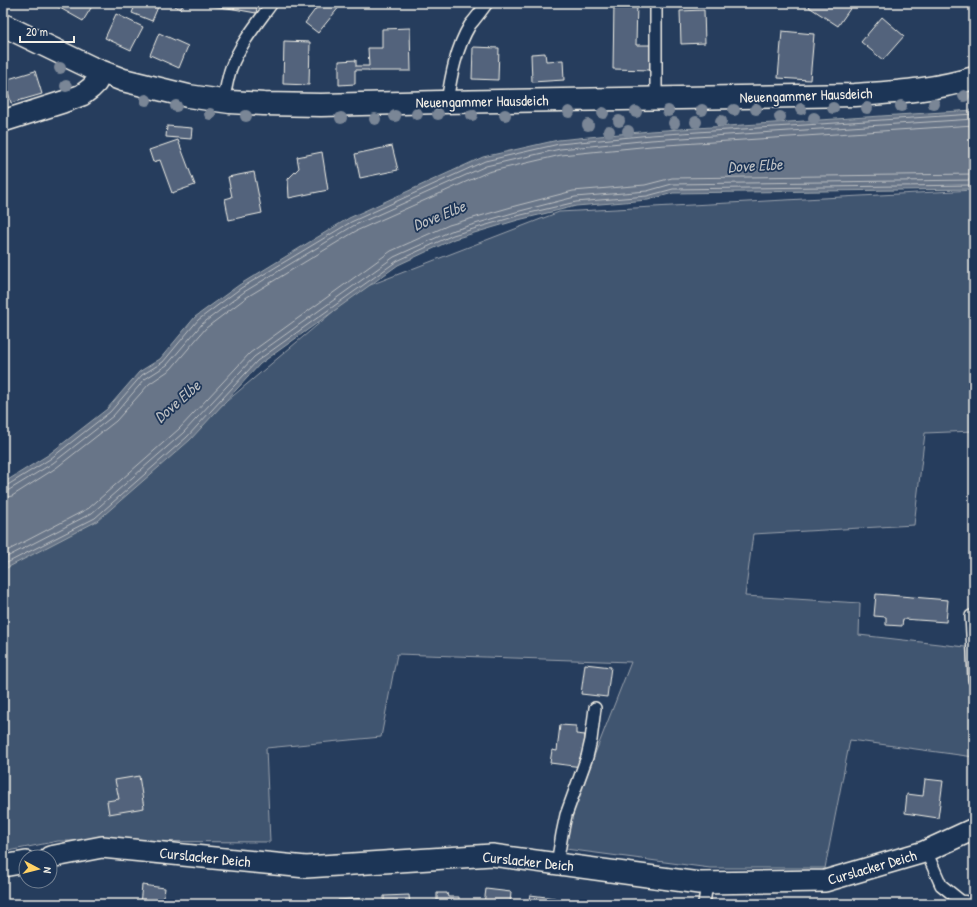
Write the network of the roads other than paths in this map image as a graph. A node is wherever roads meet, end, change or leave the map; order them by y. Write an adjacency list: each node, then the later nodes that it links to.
1 (272, 3): 8 (lane)
2 (487, 3): 9 (lane)
3 (656, 3): 7 (lane)
4 (3, 25): 5 (street, Neuengammer Hausdeich)
5 (102, 72): 8 (street, Neuengammer Hausdeich); 10 (street)
6 (974, 78): 7 (street, Neuengammer Hausdeich)
7 (656, 98): 9 (street, Neuengammer Hausdeich)
8 (223, 101): 9 (street, Neuengammer Hausdeich)
9 (447, 102)
10 (3, 121)
11 (971, 616): 12 (lane)
12 (974, 680)
13 (595, 708): 18 (lane)
14 (974, 829): 15 (street, Curslacker Deich)
15 (926, 851): 20 (street, Curslacker Deich); 22 (lane)
16 (58, 855): 18 (street, Curslacker Deich)
17 (18, 863): 19 (street)
18 (557, 864): 20 (street, Curslacker Deich)
19 (3, 866)
20 (707, 883): 21 (lane)
21 (704, 904)
22 (974, 904)

